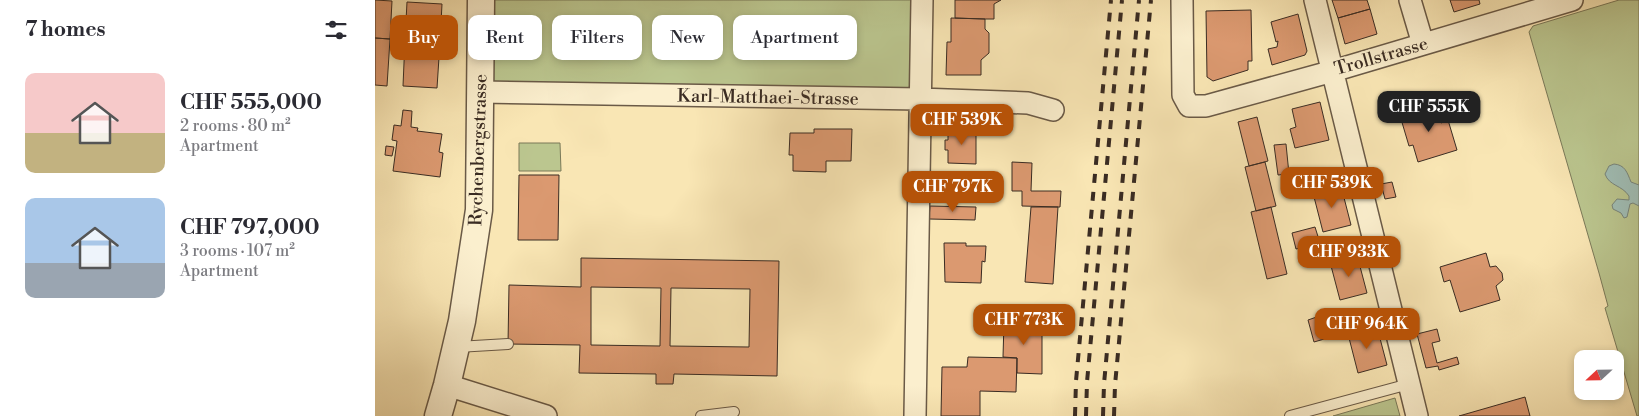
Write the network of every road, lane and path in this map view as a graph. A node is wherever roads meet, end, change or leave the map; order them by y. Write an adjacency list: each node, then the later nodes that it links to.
1 (481, 0): 9 (street, Rychenbergstrasse)
2 (922, 0): 10 (street)
3 (1182, 0): 8 (street, Trollstrasse)
4 (1315, 0): 8 (street)
5 (1410, 0): 7 (street)
6 (1572, 0): 7 (street, Trollstrasse)
7 (1423, 44): 8 (street, Trollstrasse)
8 (1333, 71): 15 (street)
9 (481, 92): 10 (street, Karl-Matthaei-Strasse); 13 (street, Rychenbergstrasse)
10 (920, 100): 11 (street, Karl-Matthaei-Strasse); 20 (street)
11 (1053, 110)
12 (508, 344): 13 (lane)
13 (456, 347): 14 (street, Rychenbergstrasse)
14 (447, 384): 17 (street, Rychenbergstrasse); 18 (street)
15 (1409, 384): 21 (lane); 22 (street)
16 (734, 412): 19 (lane)
17 (438, 416)
18 (546, 416)
19 (701, 416)
20 (915, 416)
21 (1290, 416)
22 (1417, 416)

